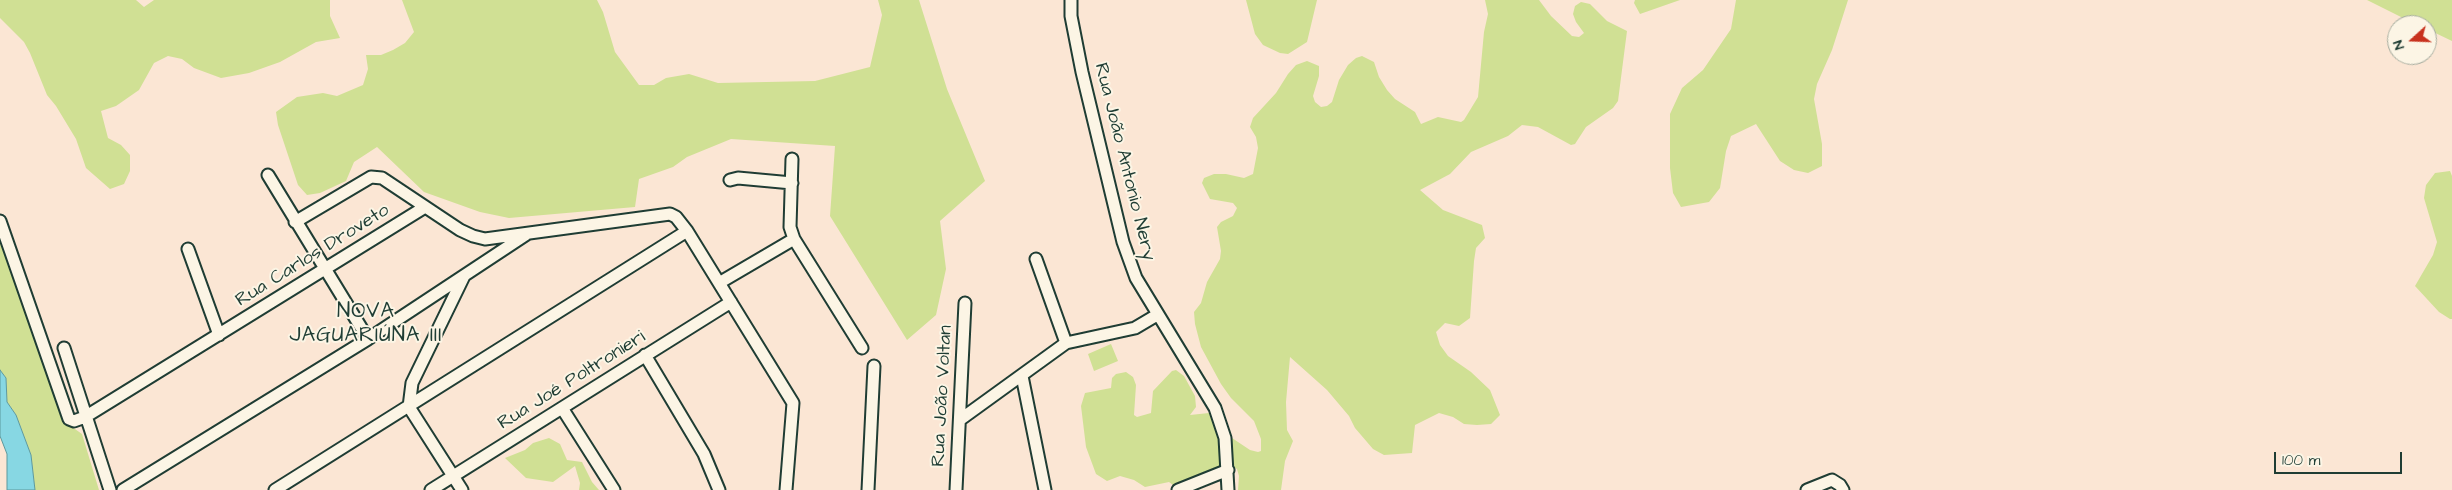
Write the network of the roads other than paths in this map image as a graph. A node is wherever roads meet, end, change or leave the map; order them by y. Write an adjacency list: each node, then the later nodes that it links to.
1 (1071, 0): 19 (street, Rua João Antonio Nery)
2 (792, 159): 5 (street)
3 (268, 175): 8 (street)
4 (730, 180): 5 (street)
5 (792, 182): 11 (street)
6 (425, 207): 8 (street); 10 (street); 14 (street, Rua Carlos Droveto)
7 (0, 221): 30 (street)
8 (295, 222): 14 (street)
9 (687, 231): 10 (street); 16 (street); 28 (street)
10 (529, 233): 15 (street)
11 (794, 238): 16 (street); 24 (street)
12 (188, 249): 20 (street, Rua Carlos Droveto)
13 (1036, 259): 22 (street)
14 (324, 270): 20 (street, Rua Carlos Droveto); 21 (street)
15 (465, 275): 21 (street); 28 (street)
16 (719, 283): 17 (street)
17 (731, 302): 25 (street, Rua Joé Poltronieri); 41 (street)
18 (965, 303): 31 (street, Rua João Voltan)
19 (1157, 314): 22 (street); 32 (street, Rua João Antonio Nery)
20 (219, 335): 30 (street, Rua Carlos Droveto)
21 (368, 339): 35 (street)
22 (1066, 343): 27 (street)
23 (64, 348): 30 (street)
24 (862, 348)
25 (645, 355): 29 (street, Rua Joé Poltronieri); 40 (street)
26 (874, 366): 42 (street)
27 (1022, 376): 31 (street); 44 (street)
28 (409, 406): 33 (street); 36 (street)
29 (562, 408): 33 (street, Rua Joé Poltronieri); 39 (street)
30 (86, 417): 34 (street)
31 (961, 419): 43 (street, Rua João Voltan)
32 (1228, 470): 45 (street); 46 (street, Rua João Antonio Nery)
33 (454, 476): 37 (street, Rua Joé Poltronieri); 38 (street)
34 (110, 490)
35 (123, 490)
36 (275, 490)
37 (431, 490)
38 (462, 490)
39 (614, 490)
40 (719, 490)
41 (786, 490)
42 (868, 490)
43 (956, 490)
44 (1045, 490)
45 (1178, 490)
46 (1228, 490)
47 (1807, 490): 48 (street)
48 (1843, 490)

